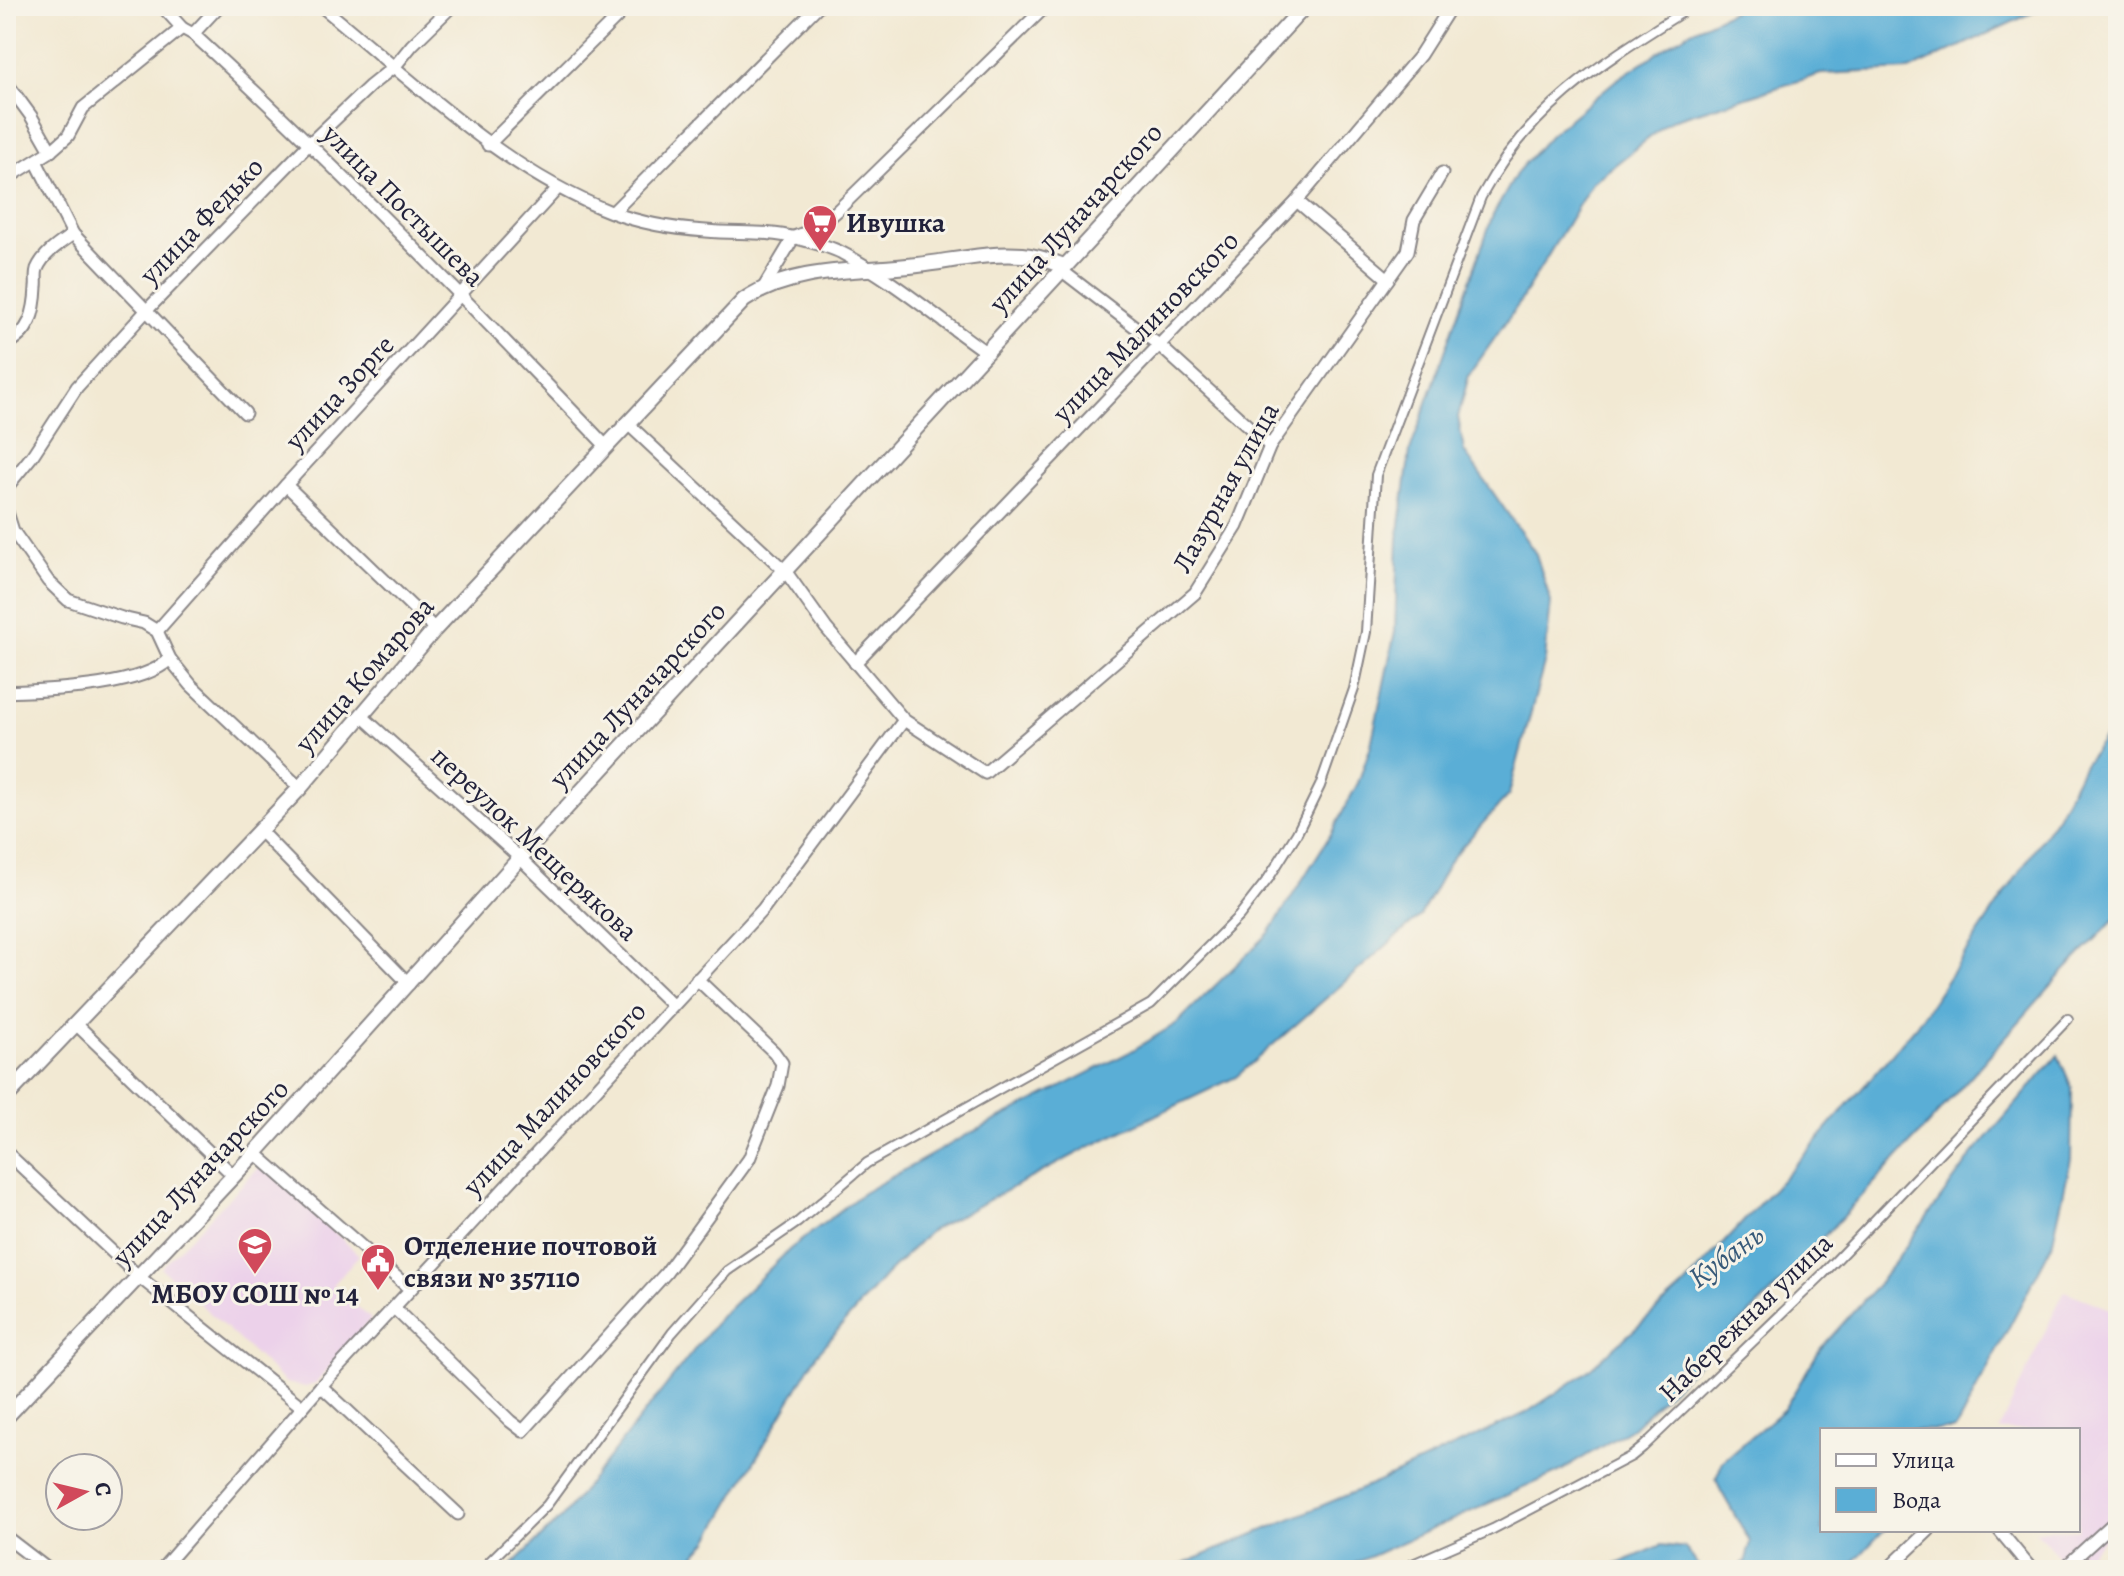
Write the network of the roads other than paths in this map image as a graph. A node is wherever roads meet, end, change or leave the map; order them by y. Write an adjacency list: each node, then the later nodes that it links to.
1 (162, 6): 11 (street, улица Постышева)
2 (219, 6): 11 (street)
3 (321, 6): 12 (street)
4 (452, 6): 12 (street, улица Федько)
5 (628, 6): 15 (street)
6 (818, 6): 22 (street)
7 (1046, 6): 24 (street)
8 (1305, 6): 25 (street, улица Луначарского)
9 (1451, 6): 21 (street, улица Малиновского)
10 (1692, 6): 74 (street)
11 (187, 31): 14 (street, улица Постышева); 16 (street)
12 (395, 66): 14 (street, улица Федько); 15 (street)
13 (6, 82): 16 (street)
14 (309, 144): 29 (street, улица Постышева); 30 (street, улица Федько)
15 (488, 145): 20 (street)
16 (51, 151): 17 (street)
17 (36, 161): 19 (street); 23 (street)
18 (1442, 173): 27 (street, Лазурная улица)
19 (6, 179)
20 (558, 188): 22 (street); 29 (street, улица Зорге)
21 (1297, 201): 27 (street); 32 (street, улица Малиновского)
22 (613, 212): 24 (street)
23 (73, 234): 30 (street); 31 (street)
24 (794, 237): 26 (street); 28 (street, улица Комарова)
25 (1063, 268): 26 (street, улица Комарова); 32 (street); 33 (street, улица Луначарского)
26 (872, 271): 28 (street, улица Комарова); 33 (street)
27 (1388, 279): 37 (street, Лазурная улица)
28 (764, 287): 35 (street, улица Комарова)
29 (461, 295): 36 (street, улица Постышева); 38 (street, улица Зорге)
30 (148, 309): 34 (street); 39 (street, улица Федько)
31 (6, 344)
32 (1160, 346): 37 (street); 45 (street, улица Малиновского)
33 (987, 353): 41 (street, улица Луначарского)
34 (245, 413)
35 (627, 423): 36 (street, улица Комарова); 41 (street)
36 (605, 445): 42 (street, улица Комарова)
37 (1270, 446): 48 (street, Лазурная улица)
38 (286, 485): 42 (street); 43 (street, улица Зорге)
39 (6, 488)
40 (6, 509): 43 (street)
41 (786, 572): 45 (street); 51 (street, улица Луначарского)
42 (435, 629): 47 (street, улица Комарова)
43 (157, 631): 44 (street)
44 (170, 659): 46 (street); 49 (street)
45 (855, 663): 48 (street)
46 (6, 692)
47 (363, 717): 49 (street, улица Комарова); 51 (street, переулок Мещерякова)
48 (904, 720): 52 (street, улица Малиновского)
49 (300, 788): 50 (street, улица Комарова)
50 (259, 830): 53 (street); 56 (street, улица Комарова)
51 (520, 858): 53 (street, улица Луначарского); 54 (street, переулок Мещерякова)
52 (697, 979): 54 (street, улица Малиновского); 63 (street)
53 (409, 984): 59 (street, улица Луначарского)
54 (673, 1006): 62 (street, улица Малиновского)
55 (2068, 1019): 75 (street, Набережная улица)
56 (75, 1023): 57 (street, улица Комарова); 60 (street)
57 (6, 1097)
58 (6, 1152): 61 (street)
59 (255, 1153): 60 (street, улица Луначарского); 62 (street)
60 (234, 1176): 61 (street, улица Луначарского)
61 (138, 1276): 65 (street); 66 (street, улица Луначарского)
62 (410, 1289): 63 (street, улица Малиновского)
63 (394, 1308): 64 (street, улица Малиновского)
64 (321, 1386): 65 (street, улица Малиновского); 67 (street)
65 (302, 1407): 73 (street, улица Малиновского)
66 (6, 1417)
67 (458, 1514)
68 (2118, 1519): 78 (street)
69 (1927, 1532): 76 (street)
70 (2001, 1532): 77 (street)
71 (6, 1537): 72 (street)
72 (49, 1570)
73 (161, 1570)
74 (481, 1570)
75 (1399, 1570)
76 (1887, 1570)
77 (2032, 1570)
78 (2062, 1570)

